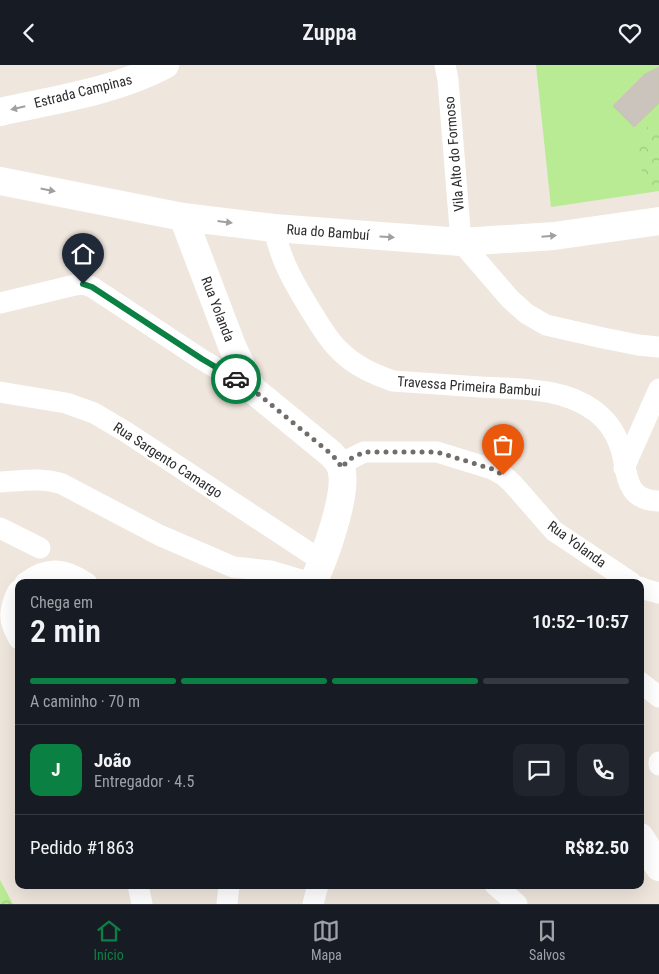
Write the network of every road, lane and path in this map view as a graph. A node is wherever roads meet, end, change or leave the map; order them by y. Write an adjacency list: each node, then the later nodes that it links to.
1 (165, 65): 3 (main road, Estrada Campinas, one-way to 3)
2 (445, 65): 8 (street, Vila Alto do Formoso)
3 (0, 112)
4 (0, 181): 5 (main road, Rua do Bambuí, one-way to 5)
5 (183, 217): 7 (main road, Rua do Bambuí, one-way to 7); 11 (main road, Rua Yolanda)
6 (659, 221): 8 (main road, Rua do Bambuí, one-way to 6)
7 (274, 228): 8 (main road, Rua do Bambuí, one-way to 8); 15 (street, Travessa Primeira Bambui)
8 (461, 242): 10 (street)
9 (0, 303): 11 (street)
10 (659, 347)
11 (252, 389): 14 (main road, Rua Yolanda)
12 (659, 389): 15 (street)
13 (0, 392): 20 (street, Rua Sargento Camargo)
14 (342, 468): 20 (main road); 23 (street, Rua Yolanda)
15 (624, 468): 17 (street, Travessa Primeira Bambui)
16 (0, 482): 20 (street)
17 (659, 501)
18 (0, 528): 19 (street)
19 (40, 548)
20 (316, 575)
21 (30, 579): 22 (street)
22 (81, 579)
23 (626, 579)
24 (644, 589): 25 (street)
25 (659, 593)
26 (15, 597): 27 (street)
27 (15, 632)
28 (0, 640): 29 (street)
29 (15, 643)
30 (644, 686): 31 (street)
31 (659, 697)
32 (644, 843): 33 (main road)
33 (659, 867)
34 (228, 889): 37 (street)
35 (317, 889): 38 (street)
36 (500, 889): 39 (street)
37 (227, 904)
38 (313, 904)
39 (517, 904)

